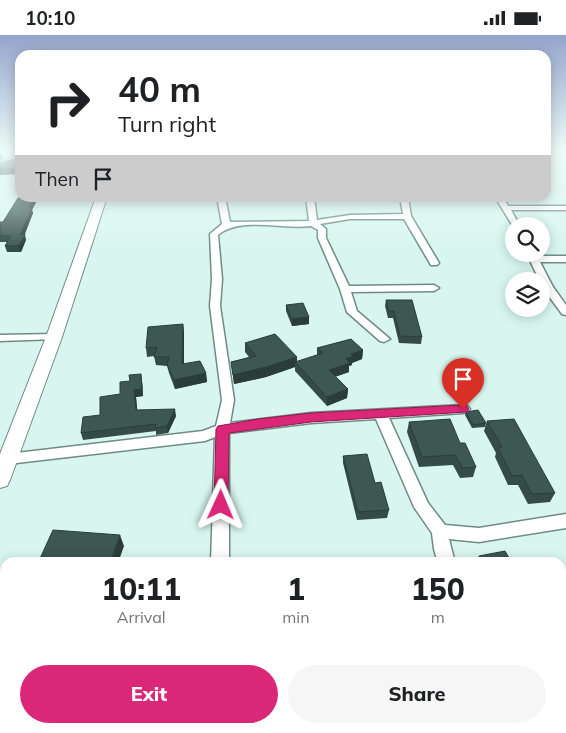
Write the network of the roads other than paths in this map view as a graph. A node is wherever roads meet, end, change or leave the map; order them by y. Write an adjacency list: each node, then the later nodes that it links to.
1 (100, 202): 19 (main road)
2 (221, 202): 11 (street)
3 (311, 202): 10 (street)
4 (405, 202): 8 (street)
5 (501, 202): 6 (street)
6 (504, 208): 7 (street); 9 (street)
7 (566, 208)
8 (407, 217): 10 (street); 15 (street)
9 (510, 217)
10 (313, 223): 11 (street); 17 (street)
11 (227, 225): 24 (street)
12 (550, 258): 13 (street)
13 (566, 259)
14 (536, 262): 18 (street)
15 (434, 263)
16 (434, 288): 17 (street)
17 (345, 289): 21 (street)
18 (566, 312)
19 (54, 337): 20 (street); 25 (main road)
20 (0, 338)
21 (384, 339)
22 (463, 409): 23 (street)
23 (381, 413): 24 (street); 28 (street)
24 (222, 429): 25 (street); 29 (street)
25 (8, 459): 26 (main road)
26 (0, 480)
27 (566, 521): 28 (street)
28 (440, 531): 30 (street)
29 (220, 557)
30 (445, 557)

